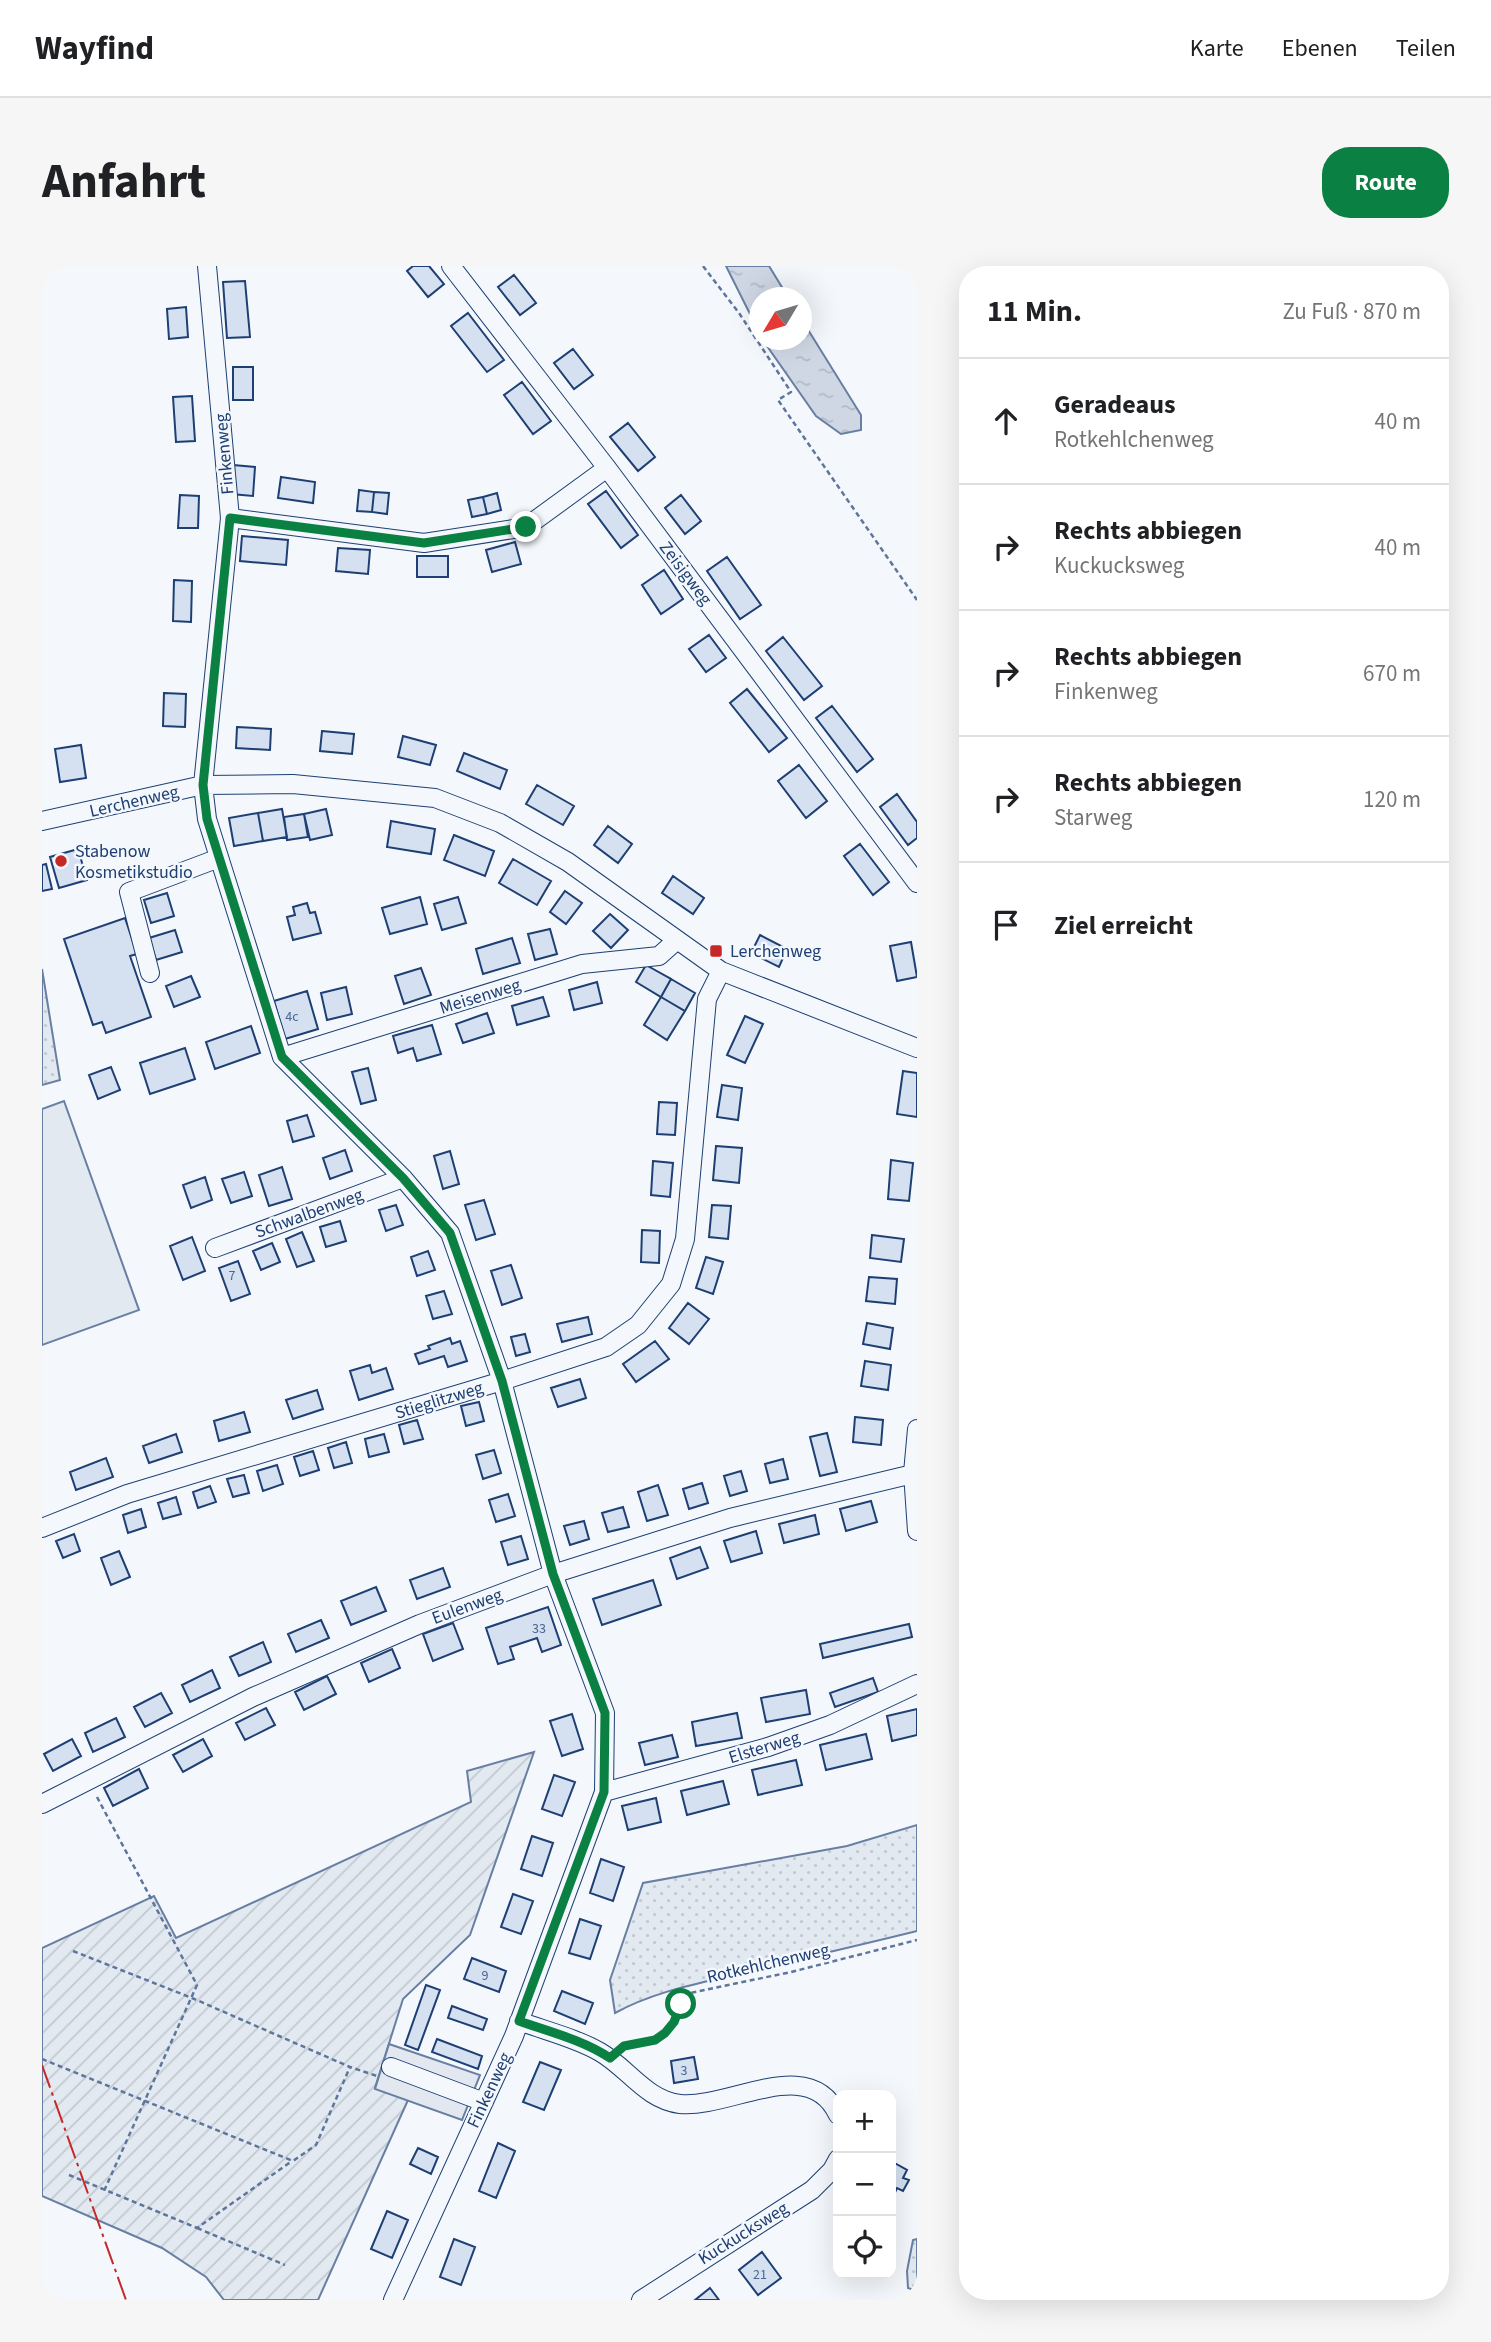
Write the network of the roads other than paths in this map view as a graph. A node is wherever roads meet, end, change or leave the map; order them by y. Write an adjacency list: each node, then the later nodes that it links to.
1 (207, 266): 4 (street, Finkenweg)
2 (452, 266): 3 (street, Zeisigweg)
3 (607, 468): 4 (street); 8 (street, Zeisigweg)
4 (230, 518): 5 (street, Finkenweg)
5 (203, 785): 6 (street, Lerchenweg); 7 (street, Finkenweg); 9 (street, Lerchenweg)
6 (42, 821)
7 (219, 858): 11 (street); 13 (street, Finkenweg)
8 (917, 883)
9 (677, 940): 10 (street, Lerchenweg); 13 (street, Meisenweg)
10 (721, 971): 12 (street, Lerchenweg); 16 (street, Stieglitzweg)
11 (150, 974)
12 (917, 1048)
13 (282, 1057): 14 (street, Finkenweg)
14 (403, 1178): 15 (street, Schwalbenweg); 16 (street, Finkenweg)
15 (215, 1248)
16 (502, 1381): 19 (street, Stieglitzweg); 21 (street, Finkenweg)
17 (917, 1429): 18 (street)
18 (915, 1473): 20 (street); 21 (street, Eulenweg)
19 (42, 1528)
20 (917, 1531)
21 (553, 1574): 23 (street, Finkenweg); 24 (street, Eulenweg)
22 (917, 1684): 23 (street, Elsterweg)
23 (604, 1792): 25 (street, Finkenweg)
24 (42, 1804)
25 (519, 2021): 27 (street, Finkenweg); 28 (street)
26 (391, 2067): 27 (street)
27 (484, 2102): 30 (street, Finkenweg)
28 (833, 2104)
29 (833, 2169): 31 (street, Kuckucksweg)
30 (393, 2300)
31 (641, 2300)

